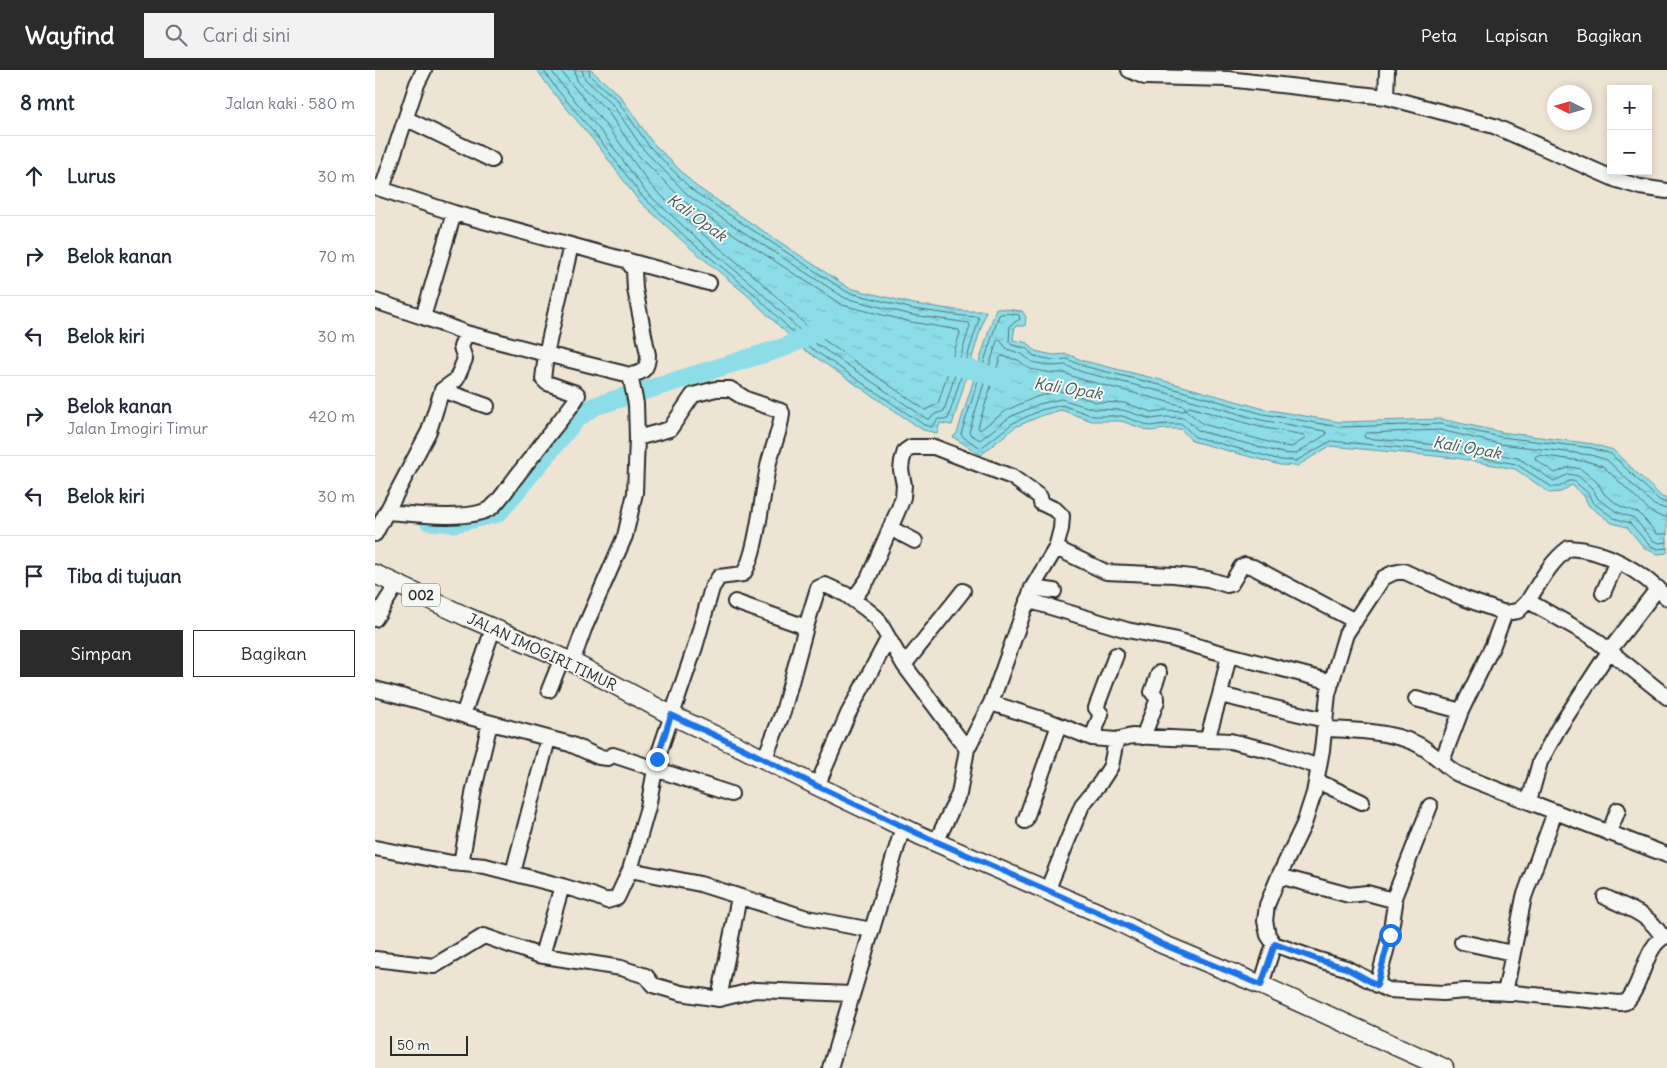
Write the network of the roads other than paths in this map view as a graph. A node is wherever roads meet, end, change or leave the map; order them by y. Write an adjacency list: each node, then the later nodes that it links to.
1 (424, 70): 5 (street)
2 (1129, 70): 4 (street)
3 (1387, 70): 4 (street)
4 (1385, 97): 8 (street)
5 (407, 119): 6 (street); 7 (street)
6 (492, 160)
7 (379, 188): 9 (street)
8 (1667, 191)
9 (454, 213): 10 (street); 14 (street)
10 (571, 245): 11 (street); 16 (street)
11 (627, 260): 12 (street); 17 (street)
12 (709, 283)
13 (375, 301): 14 (street)
14 (423, 316): 15 (street)
15 (466, 333): 16 (street); 18 (street)
16 (546, 354): 17 (street); 21 (street)
17 (631, 379): 20 (street)
18 (442, 390): 19 (street); 21 (street)
19 (487, 406)
20 (637, 438): 46 (street); 58 (street)
21 (385, 515): 23 (street)
22 (890, 528): 24 (street); 25 (street); 34 (street)
23 (375, 534)
24 (915, 541)
25 (1056, 548): 33 (street); 39 (street)
26 (1617, 561): 31 (street); 32 (street); 35 (street)
27 (375, 574): 28 (main road, JALAN IMOGIRI TIMUR / 002)
28 (397, 584): 38 (street); 41 (main road, JALAN IMOGIRI TIMUR / 002)
29 (963, 591): 47 (street)
30 (1054, 591): 33 (street)
31 (1603, 593)
32 (1662, 593): 43 (street)
33 (1029, 594): 45 (street); 55 (street)
34 (853, 600): 40 (street); 42 (street)
35 (1528, 601): 37 (street); 43 (street)
36 (735, 602): 40 (street)
37 (1505, 613): 39 (street); 56 (street)
38 (375, 619)
39 (1355, 621): 49 (street)
40 (806, 627): 68 (street)
41 (493, 629): 46 (main road, JALAN IMOGIRI TIMUR / 002); 57 (street)
42 (888, 639): 47 (street); 73 (street)
43 (1610, 650): 53 (street); 75 (street)
44 (1116, 655): 63 (street)
45 (1229, 655): 49 (street); 52 (street)
46 (567, 660): 51 (street); 58 (main road, JALAN IMOGIRI TIMUR / 002)
47 (904, 665): 67 (street)
48 (1159, 673): 62 (street)
49 (1332, 682): 61 (street)
50 (375, 689): 57 (street)
51 (549, 690)
52 (1220, 695): 61 (street); 66 (street)
53 (1667, 697)
54 (1416, 699): 56 (street)
55 (991, 703): 60 (street); 67 (street)
56 (1461, 711): 69 (street)
57 (463, 715): 59 (street)
58 (671, 715): 68 (main road, JALAN IMOGIRI TIMUR / 002); 71 (street)
59 (491, 723): 64 (street); 86 (street)
60 (1059, 725): 63 (street); 80 (street)
61 (1325, 725): 69 (street); 70 (street)
62 (1143, 737): 65 (street); 66 (street)
63 (1092, 738): 65 (street)
64 (548, 739): 71 (street); 88 (street)
65 (1115, 740): 91 (street)
66 (1207, 740): 70 (street)
67 (967, 749): 83 (street)
68 (764, 760): 73 (main road, JALAN IMOGIRI TIMUR / 002)
69 (1442, 761): 75 (street)
70 (1319, 767): 72 (street)
71 (655, 770): 74 (street); 87 (street)
72 (1317, 781): 76 (street); 89 (street)
73 (817, 786): 81 (main road, JALAN IMOGIRI TIMUR / 002)
74 (731, 794)
75 (1529, 801): 79 (street)
76 (1362, 802)
77 (1430, 806): 94 (street)
78 (1618, 810): 82 (street)
79 (1555, 812): 82 (street); 99 (street)
80 (1025, 821)
81 (903, 827): 83 (main road, JALAN IMOGIRI TIMUR / 002); 95 (street)
82 (1609, 833): 85 (street)
83 (936, 842): 91 (main road, JALAN IMOGIRI TIMUR / 002)
84 (375, 848): 86 (street)
85 (1667, 855)
86 (461, 864): 88 (street)
87 (630, 870): 90 (street); 92 (street)
88 (513, 873): 90 (street)
89 (1279, 876): 94 (street); 98 (street)
90 (562, 886): 100 (street)
91 (1047, 891): 102 (main road, JALAN IMOGIRI TIMUR / 002)
92 (739, 897): 95 (street); 106 (street)
93 (1605, 897): 96 (street)
94 (1393, 900): 103 (street)
95 (871, 930): 105 (street)
96 (1665, 937): 104 (street)
97 (1462, 942): 99 (street)
98 (1275, 944): 102 (street); 103 (street)
99 (1512, 953): 104 (street)
100 (542, 956): 101 (street); 106 (street)
101 (375, 959)
102 (1261, 985): 108 (main road, JALAN IMOGIRI TIMUR / 002)
103 (1377, 985): 104 (street)
104 (1505, 993)
105 (851, 994): 106 (street); 107 (street)
106 (719, 999)
107 (830, 1068)
108 (1444, 1068)

